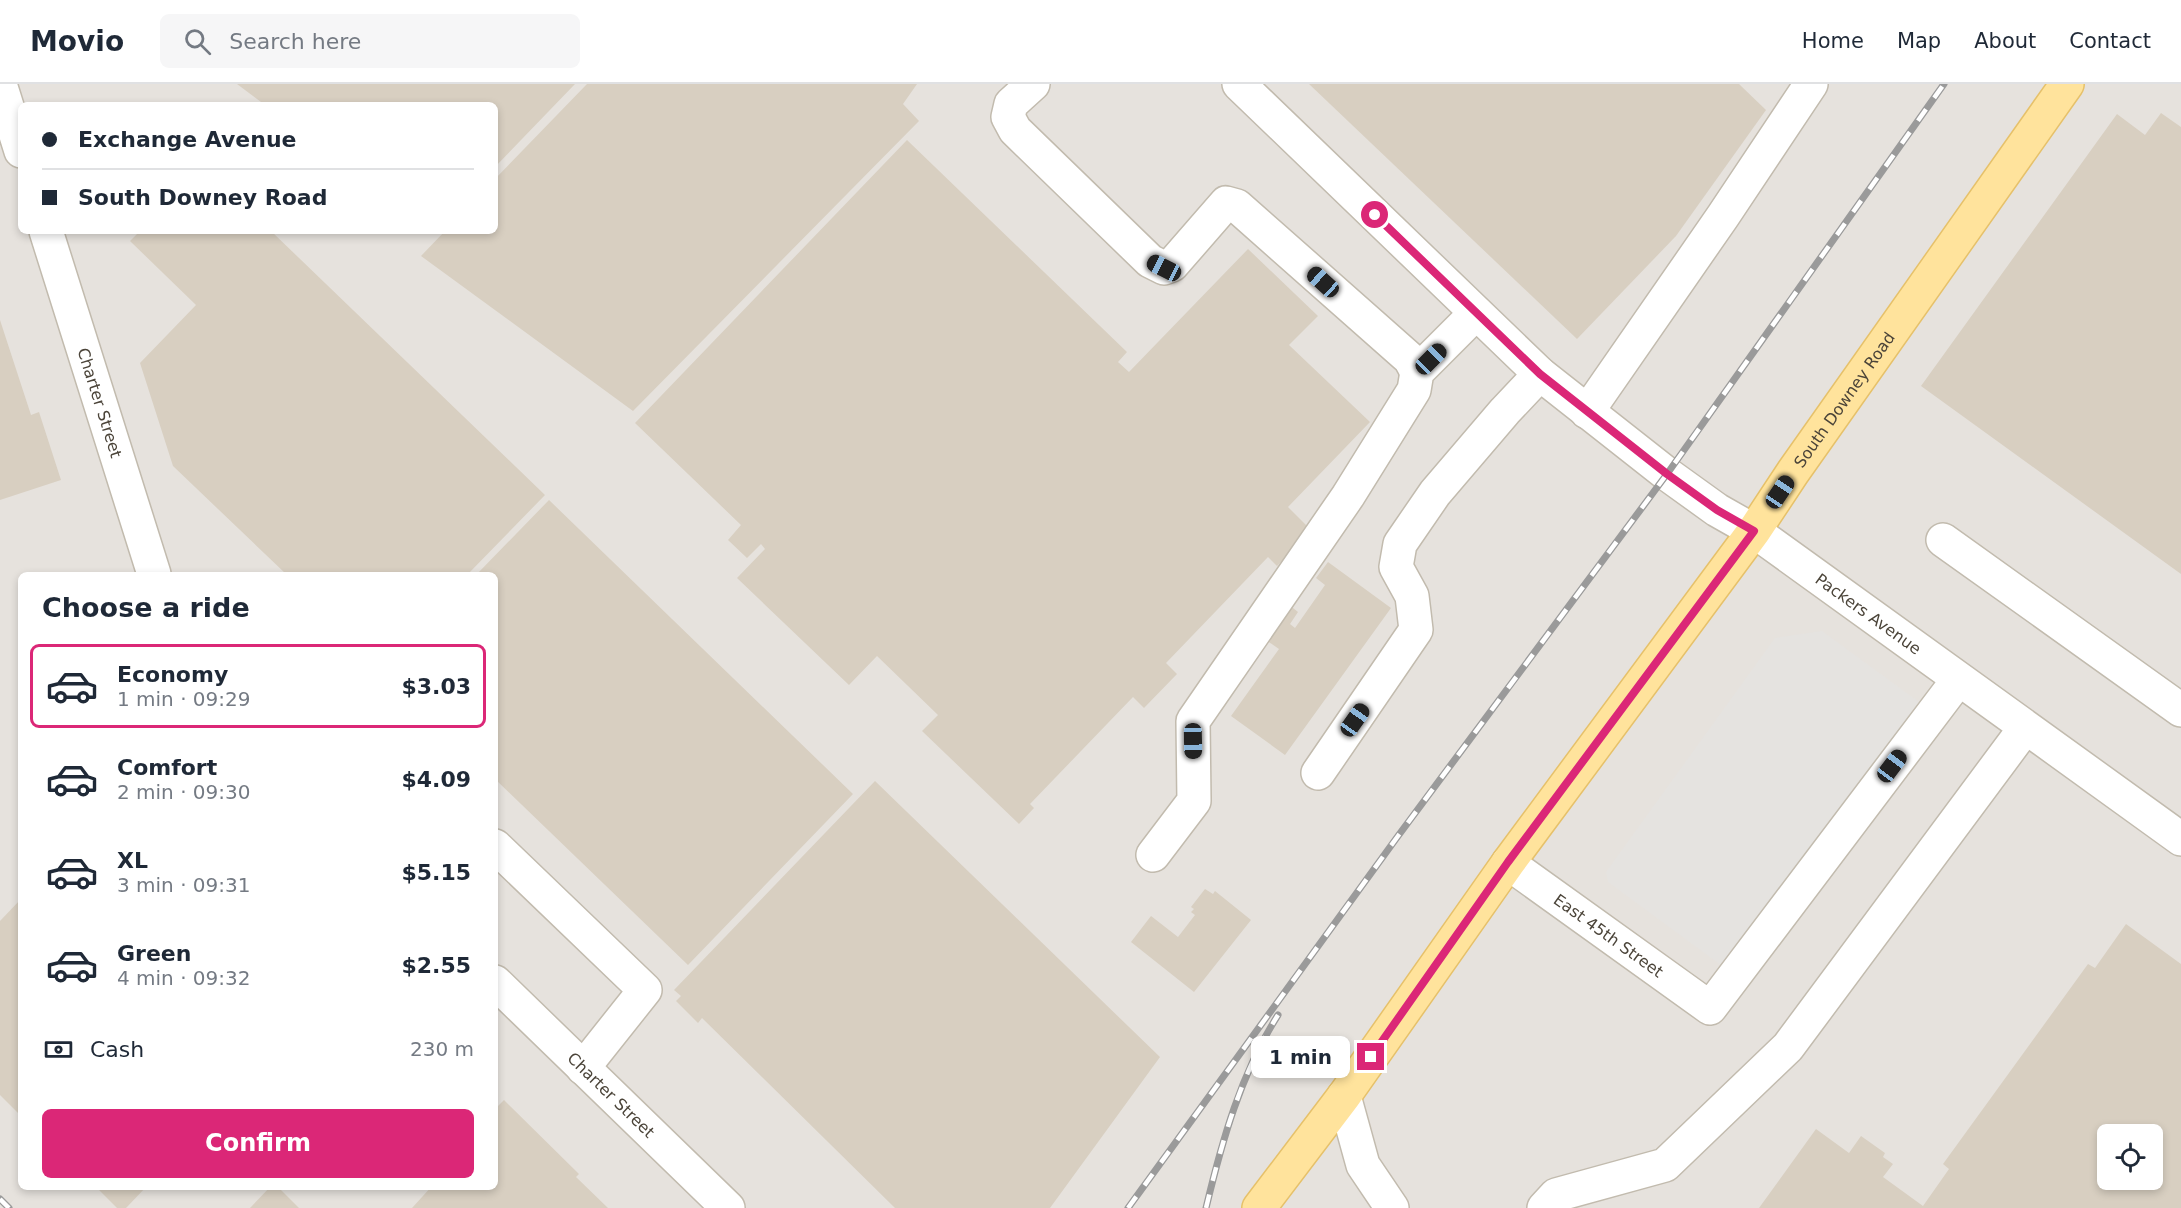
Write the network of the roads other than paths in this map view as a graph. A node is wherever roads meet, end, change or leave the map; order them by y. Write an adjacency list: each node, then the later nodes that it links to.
1 (0, 84): 6 (street)
2 (1033, 84): 9 (street)
3 (1239, 84): 8 (street, Packers Avenue)
4 (1811, 84): 11 (street)
5 (2067, 84): 12 (main road, South Downey Road)
6 (18, 141)
7 (47, 234): 14 (street, Charter Street)
8 (1476, 313): 9 (street); 10 (street, Packers Avenue)
9 (1417, 372): 21 (street)
10 (1540, 374): 11 (street, Packers Avenue); 18 (street)
11 (1587, 412): 12 (street, Packers Avenue)
12 (1754, 531): 15 (street, Packers Avenue); 22 (main road, South Downey Road)
13 (1943, 540): 16 (street)
14 (153, 572)
15 (1970, 688): 17 (street, Packers Avenue); 22 (street, East 45th Street)
16 (2181, 710)
17 (2025, 728): 19 (street, Packers Avenue); 29 (street)
18 (1318, 773)
19 (2181, 839)
20 (498, 849): 24 (street)
21 (1153, 855)
22 (1508, 862): 25 (main road, South Downey Road)
23 (498, 985): 24 (street, Charter Street)
24 (583, 1068): 26 (street, Charter Street)
25 (1344, 1096): 27 (main road, South Downey Road); 28 (street)
26 (718, 1205)
27 (1259, 1208)
28 (1392, 1208)
29 (1544, 1208)

